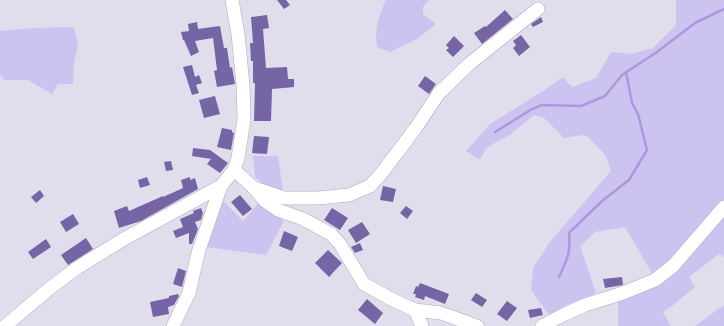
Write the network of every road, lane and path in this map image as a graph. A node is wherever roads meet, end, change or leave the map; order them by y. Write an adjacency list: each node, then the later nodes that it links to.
1 (232, 0): 3 (street)
2 (538, 10): 5 (street)
3 (234, 170): 4 (street); 5 (street)
4 (221, 186): 8 (street); 9 (street)
5 (254, 188): 7 (street)
6 (724, 207): 12 (street)
7 (415, 310): 10 (street); 11 (street)
8 (5, 326)
9 (173, 326)
10 (422, 326)
11 (477, 326)
12 (542, 326)

